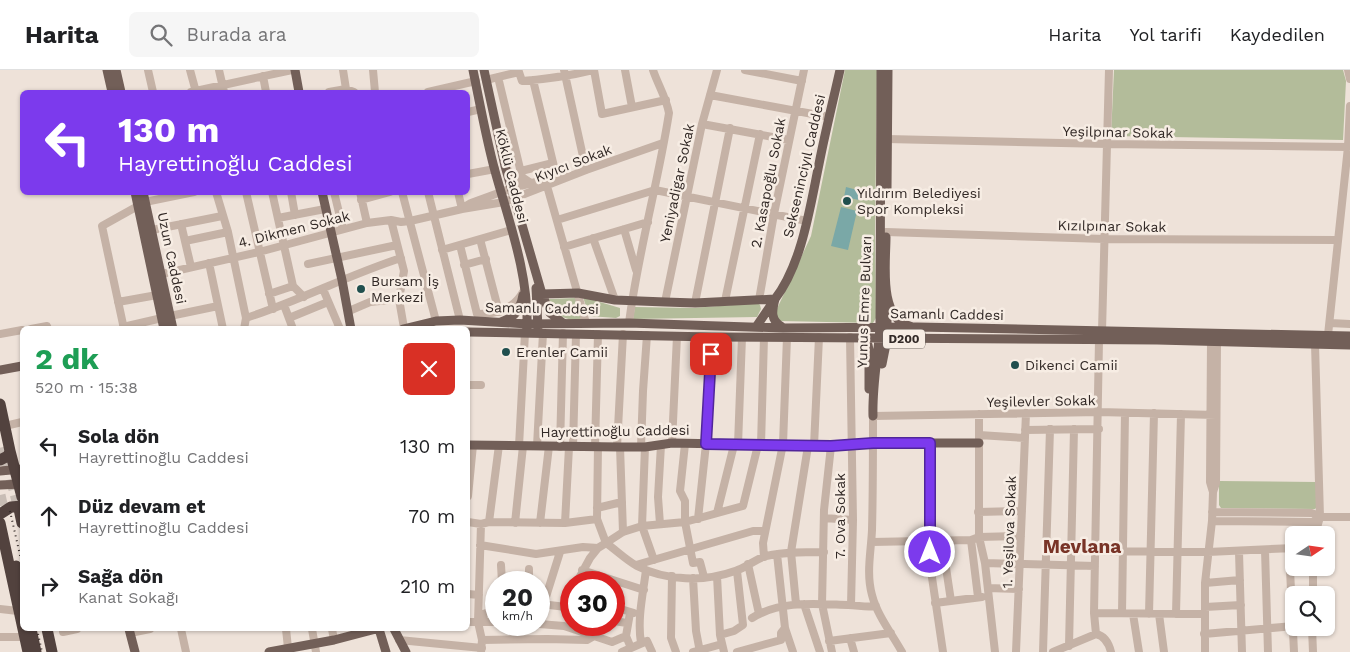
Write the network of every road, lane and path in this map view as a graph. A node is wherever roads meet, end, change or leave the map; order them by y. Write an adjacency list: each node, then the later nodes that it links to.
1 (107, 70): 36 (main road)
2 (116, 70): 37 (main road)
3 (148, 70): 38 (street)
4 (190, 70): 39 (street)
5 (219, 70): 35 (street)
6 (244, 70): 28 (street)
7 (294, 70): 26 (street); 41 (main road)
8 (343, 70): 42 (street)
9 (373, 70): 43 (street)
10 (473, 70): 33 (main road, Köklü Caddesi)
11 (484, 70): 30 (main road, Köklü Caddesi)
12 (543, 70): 32 (street)
13 (593, 70): 24 (street); 48 (street)
14 (625, 70): 48 (street)
15 (653, 70): 46 (street)
16 (717, 70): 45 (street, Yeniyadigar Sokak)
17 (746, 70): 25 (street)
18 (804, 70): 34 (street, 2. Kasapoğlu Sokak)
19 (840, 70): 52 (main road, Sekseninciyıl Caddesi)
20 (881, 70): 183 (main road, Yunus Emre Bulvarı)
21 (888, 70): 56 (main road, Yunus Emre Bulvarı)
22 (1109, 70): 59 (street)
23 (1348, 70): 29 (street)
24 (565, 73): 32 (street); 64 (street)
25 (775, 73): 34 (street)
26 (263, 76): 28 (street); 40 (street)
27 (498, 77): 30 (street); 31 (street); 65 (street)
28 (246, 79): 35 (street)
29 (1350, 79)
30 (486, 80): 62 (main road, Köklü Caddesi)
31 (533, 80): 32 (street); 61 (street)
32 (545, 80)
33 (476, 81): 44 (street); 49 (main road, Köklü Caddesi)
34 (802, 81): 50 (street, 2. Kasapoğlu Sokak)
35 (223, 89)
36 (112, 90)
37 (121, 90)
38 (153, 90)
39 (194, 90)
40 (266, 90)
41 (299, 90)
42 (350, 90)
43 (376, 90)
44 (437, 90)
45 (710, 95): 50 (street); 53 (street, Yeniyadigar Sokak)
46 (666, 100): 48 (street); 58 (street)
47 (1350, 106): 60 (street)
48 (632, 107)
49 (481, 109): 51 (street); 63 (main road, Köklü Caddesi)
50 (795, 111): 52 (street); 57 (street, 2. Kasapoğlu Sokak)
51 (470, 112)
52 (829, 117): 102 (main road, Sekseninciyıl Caddesi)
53 (702, 124): 54 (street); 86 (street, Yeniyadigar Sokak)
54 (730, 128): 55 (street); 89 (street)
55 (760, 134): 57 (street); 91 (street)
56 (887, 139): 59 (street, Yeşilpınar Sokak); 112 (main road, Yunus Emre Bulvarı)
57 (789, 140): 95 (street, 2. Kasapoğlu Sokak)
58 (663, 143): 64 (street, Kıyıcı Sokak); 71 (street)
59 (1107, 144): 60 (street, Yeşilpınar Sokak); 115 (street)
60 (1348, 147): 116 (street)
61 (553, 163): 65 (street); 67 (street)
62 (505, 166): 68 (street); 70 (main road, Köklü Caddesi)
63 (495, 169): 66 (street); 72 (main road, Köklü Caddesi)
64 (586, 170): 67 (street, Kıyıcı Sokak)
65 (521, 171): 68 (street)
66 (470, 174)
67 (557, 179): 68 (street); 69 (street, Kıyıcı Sokak)
68 (531, 183): 70 (street)
69 (547, 186): 87 (street, Kıyıcı Sokak); 100 (street)
70 (512, 188): 72 (street); 87 (main road, Köklü Caddesi)
71 (655, 190): 86 (street); 100 (street); 103 (street)
72 (501, 192): 88 (main road, Köklü Caddesi); 93 (street)
73 (137, 195): 90 (main road, Uzun Caddesi)
74 (143, 195): 90 (main road, Uzun Caddesi)
75 (181, 195): 90 (street)
76 (217, 195): 96 (street)
77 (247, 195): 123 (street)
78 (273, 195): 98 (street)
79 (292, 195): 94 (street)
80 (323, 195): 92 (main road)
81 (335, 195): 106 (street)
82 (403, 195): 101 (street)
83 (429, 195): 97 (street)
84 (459, 195): 93 (street)
85 (360, 196): 104 (street)
86 (686, 196): 89 (street); 153 (street, Yeniyadigar Sokak)
87 (515, 198): 88 (street, Kıyıcı Sokak); 128 (main road, Köklü Caddesi)
88 (504, 202): 93 (street, Kıyıcı Sokak); 109 (main road, Köklü Caddesi)
89 (715, 202): 91 (street); 154 (street)
90 (142, 204): 108 (main road, Uzun Caddesi); 143 (main road, Uzun Caddesi); 151 (street)
91 (744, 208): 95 (street); 150 (street)
92 (325, 209): 94 (street); 111 (main road)
93 (462, 209): 97 (street, Kıyıcı Sokak)
94 (295, 214): 98 (street)
95 (774, 214): 102 (street); 148 (street, 2. Kasapoğlu Sokak)
96 (222, 216): 105 (street); 110 (street)
97 (433, 216): 101 (street, 4. Dikmen Sokak); 122 (street)
98 (278, 218): 118 (street)
99 (391, 220): 101 (street, 4. Dikmen Sokak); 104 (street, 4. Dikmen Sokak); 119 (street)
100 (557, 220): 121 (street)
101 (410, 221): 164 (street)
102 (807, 221): 146 (main road, Sekseninciyıl Caddesi)
103 (648, 222): 107 (street); 133 (street)
104 (367, 223): 106 (street, 4. Dikmen Sokak)
105 (181, 224): 108 (street); 117 (street)
106 (343, 229): 111 (street, 4. Dikmen Sokak)
107 (624, 229): 113 (street); 133 (street)
108 (152, 230): 134 (main road, Uzun Caddesi)
109 (511, 230): 114 (street); 137 (main road, Köklü Caddesi)
110 (228, 232): 117 (street); 124 (street)
111 (331, 232): 118 (street, 4. Dikmen Sokak); 125 (main road)
112 (886, 232): 115 (street, Kızılpınar Sokak); 142 (main road, Yunus Emre Bulvarı)
113 (594, 238): 121 (street); 147 (street)
114 (480, 239): 120 (street); 127 (street)
115 (1105, 239): 116 (street, Kızılpınar Sokak); 199 (street)
116 (1338, 240): 169 (street)
117 (185, 241): 132 (street)
118 (284, 244): 123 (street, 4. Dikmen Sokak); 136 (street)
119 (397, 245): 125 (street); 126 (street)
120 (460, 245): 122 (street); 131 (street)
121 (564, 247): 139 (street)
122 (442, 250): 163 (street)
123 (259, 252): 124 (street, 4. Dikmen Sokak); 140 (street)
124 (232, 258): 129 (street, 4. Dikmen Sokak); 161 (street)
125 (337, 258): 130 (street); 135 (main road)
126 (401, 258): 135 (street); 145 (street)
127 (486, 259): 131 (street); 159 (street)
128 (532, 259): 141 (main road); 187 (main road)
129 (209, 264): 132 (street, 4. Dikmen Sokak); 156 (street)
130 (308, 264)
131 (464, 265): 159 (street)
132 (191, 267): 134 (street, 4. Dikmen Sokak)
133 (636, 273): 149 (street)
134 (162, 274): 160 (main road, Uzun Caddesi)
135 (342, 280): 138 (street); 158 (main road)
136 (293, 286): 140 (street); 144 (street)
137 (525, 288): 159 (street); 165 (main road); 186 (main road, Köklü Caddesi)
138 (322, 289): 144 (street); 152 (street)
139 (578, 292): 141 (main road); 147 (main road); 167 (street)
140 (269, 294): 157 (street)
141 (542, 294): 166 (main road)
142 (886, 294): 183 (main road); 184 (main road, Yunus Emre Bulvarı)
143 (157, 295): 151 (street); 160 (main road, Uzun Caddesi)
144 (304, 296): 155 (street)
145 (399, 299): 158 (street); 180 (street)
146 (775, 299): 148 (main road); 182 (main road, Sekseninciyıl Caddesi); 189 (main road)
147 (614, 300): 149 (main road)
148 (759, 300): 150 (main road)
149 (632, 301): 153 (main road); 168 (street)
150 (725, 301): 154 (main road)
151 (118, 302): 171 (street)
152 (328, 302): 162 (street); 178 (street)
153 (665, 302): 154 (main road)
154 (695, 303)
155 (284, 305): 157 (street); 162 (street)
156 (218, 306): 160 (street); 175 (street)
157 (273, 309): 161 (street)
158 (349, 311): 179 (main road)
159 (499, 312)
160 (166, 317): 172 (street); 173 (main road, Uzun Caddesi); 174 (main road, Uzun Caddesi)
161 (246, 318): 176 (street)
162 (289, 318): 177 (street)
163 (460, 320): 164 (main road, Samanlı Caddesi / D200); 165 (main road, Samanlı Caddesi / D200)
164 (436, 321): 181 (main road, Samanlı Caddesi / D200)
165 (500, 322): 186 (main road, Samanlı Caddesi / D200)
166 (563, 323): 167 (main road, Samanlı Caddesi / D200); 187 (main road, Samanlı Caddesi / D200)
167 (586, 323): 168 (main road, Samanlı Caddesi / D200)
168 (628, 323): 182 (main road, Samanlı Caddesi / D200)
169 (1330, 323): 170 (street); 196 (street)
170 (1350, 324)
171 (124, 326)
172 (132, 326)
173 (164, 326)
174 (170, 326)
175 (222, 326)
176 (245, 326)
177 (292, 326)
178 (339, 326)
179 (354, 326)
180 (403, 326)
181 (412, 326)
182 (756, 326): 189 (main road, Samanlı Caddesi / D200)
183 (884, 327): 184 (main road, Samanlı Caddesi / D200); 189 (main road, Samanlı Caddesi / D200); 205 (main road, Yunus Emre Bulvarı)
184 (918, 327): 199 (main road, Samanlı Caddesi / D200)
185 (20, 330): 191 (street)
186 (526, 330): 187 (main road, Samanlı Caddesi / D200); 188 (main road, Samanlı Caddesi / D200); 241 (street)
187 (540, 330): 190 (main road, Samanlı Caddesi / D200); 242 (street)
188 (470, 332)
189 (785, 332): 201 (main road, Samanlı Caddesi / D200); 202 (main road, Samanlı Caddesi / D200); 234 (street)
190 (563, 333): 192 (main road, Samanlı Caddesi / D200); 247 (street)
191 (0, 334)
192 (576, 334): 193 (main road, Samanlı Caddesi / D200); 247 (street)
193 (598, 334): 194 (main road, Samanlı Caddesi / D200); 244 (street)
194 (623, 334): 195 (main road, Samanlı Caddesi / D200); 248 (street)
195 (647, 335): 197 (main road, Samanlı Caddesi / D200); 249 (street)
196 (1328, 335): 199 (main road, Samanlı Caddesi / D200); 206 (main road, Samanlı Caddesi / D200)
197 (678, 336): 200 (main road, Samanlı Caddesi / D200); 231 (street)
198 (742, 336): 200 (main road, Samanlı Caddesi / D200); 201 (main road, Samanlı Caddesi / D200); 238 (street)
199 (1101, 336): 205 (main road, Samanlı Caddesi / D200); 207 (main road, Samanlı Caddesi / D200); 215 (street)
200 (712, 337): 233 (street)
201 (764, 337): 239 (street)
202 (819, 337): 203 (main road, Samanlı Caddesi / D200); 245 (street)
203 (850, 337): 204 (main road, Samanlı Caddesi / D200); 240 (street, 7. Ova Sokak)
204 (860, 338): 205 (main road, Samanlı Caddesi / D200); 214 (main road)
205 (883, 338): 214 (main road, Yunus Emre Bulvarı)
206 (1347, 340): 208 (main road, Samanlı Caddesi / D200)
207 (1214, 342): 208 (main road, Samanlı Caddesi / D200); 221 (street)
208 (1315, 344): 264 (street)
209 (20, 366): 210 (main road)
210 (0, 370)
211 (470, 385): 212 (street)
212 (481, 385)
213 (0, 404): 225 (highway)
214 (873, 412): 219 (street, Yeşilevler Sokak); 229 (street)
215 (1099, 412): 216 (street, Yeşilevler Sokak); 217 (street, Yeşilevler Sokak); 224 (street)
216 (1026, 413): 219 (street, Yeşilevler Sokak); 227 (street, 1. Yeşilova Sokak)
217 (1125, 413): 218 (street, Yeşilevler Sokak); 295 (street)
218 (1154, 413): 220 (street, Yeşilevler Sokak); 299 (street)
219 (979, 414): 228 (street)
220 (1181, 414): 221 (street, Yeşilevler Sokak); 300 (street)
221 (1213, 414): 261 (street)
222 (20, 423): 225 (street)
223 (1074, 429): 224 (street); 226 (street); 312 (street)
224 (1099, 429): 294 (street)
225 (2, 430): 250 (highway)
226 (1050, 430): 227 (street); 309 (street)
227 (1025, 434): 228 (street); 259 (street, 1. Yeşilova Sokak)
228 (979, 439): 230 (main road); 260 (street)
229 (873, 443): 230 (main road); 240 (main road, Hayrettinoğlu Caddesi); 286 (street)
230 (930, 443): 284 (street)
231 (672, 444): 232 (main road, Hayrettinoğlu Caddesi); 237 (main road, Hayrettinoğlu Caddesi)
232 (685, 444): 233 (main road, Hayrettinoğlu Caddesi); 271 (street)
233 (706, 444): 238 (main road, Hayrettinoğlu Caddesi); 267 (street)
234 (783, 444): 239 (main road, Hayrettinoğlu Caddesi); 245 (main road, Hayrettinoğlu Caddesi); 281 (street)
235 (470, 445): 236 (main road, Hayrettinoğlu Caddesi)
236 (499, 445): 241 (main road, Hayrettinoğlu Caddesi); 273 (street)
237 (661, 445): 249 (main road, Hayrettinoğlu Caddesi); 277 (street)
238 (736, 445): 239 (main road, Hayrettinoğlu Caddesi); 262 (street)
239 (759, 445): 262 (street)
240 (853, 445): 246 (main road, Hayrettinoğlu Caddesi); 268 (street, 7. Ova Sokak)
241 (521, 446): 242 (main road, Hayrettinoğlu Caddesi); 274 (street)
242 (537, 446): 243 (main road, Hayrettinoğlu Caddesi)
243 (549, 446): 247 (main road, Hayrettinoğlu Caddesi); 275 (street)
244 (597, 446): 247 (main road, Hayrettinoğlu Caddesi); 248 (main road, Hayrettinoğlu Caddesi); 258 (street)
245 (811, 446): 246 (main road, Hayrettinoğlu Caddesi); 297 (street)
246 (831, 446): 265 (street)
247 (567, 447): 276 (street)
248 (619, 447): 249 (main road, Hayrettinoğlu Caddesi); 256 (street)
249 (643, 447): 278 (street)
250 (6, 449): 251 (highway); 252 (highway)
251 (0, 460)
252 (19, 469): 253 (main road)
253 (0, 472)
254 (20, 484): 255 (main road)
255 (0, 485)
256 (622, 502): 258 (street); 280 (street)
257 (20, 507): 272 (highway)
258 (597, 508): 266 (street)
259 (1022, 511): 260 (street); 282 (street, 1. Yeşilova Sokak)
260 (978, 512): 283 (street)
261 (1212, 512): 264 (street); 269 (street)
262 (717, 513): 267 (street)
263 (1350, 516): 264 (street)
264 (1320, 517): 269 (street); 279 (street)
265 (824, 518): 268 (street); 298 (street)
266 (597, 519): 276 (street); 287 (street)
267 (698, 519): 271 (street)
268 (853, 520): 337 (street, 7. Ova Sokak)
269 (1212, 521): 301 (street)
270 (470, 522): 273 (street)
271 (685, 522): 277 (street); 292 (street)
272 (1, 523): 290 (highway); 325 (highway)
273 (484, 523): 274 (street); 288 (street)
274 (515, 523): 275 (street)
275 (540, 523): 276 (street)
276 (565, 523)
277 (660, 524): 278 (street)
278 (642, 526): 280 (street); 305 (street)
279 (1318, 526)
280 (623, 532): 287 (street)
281 (765, 532): 292 (street); 304 (street)
282 (1021, 536): 283 (street); 308 (street, 1. Yeşilova Sokak)
283 (975, 539): 285 (street); 306 (street); 331 (street)
284 (930, 541): 285 (street); 286 (street); 333 (street)
285 (942, 541): 332 (street)
286 (872, 542): 338 (street)
287 (606, 543): 289 (street); 311 (street)
288 (480, 545): 296 (street); 330 (street)
289 (598, 548): 296 (street); 314 (street)
290 (3, 549): 341 (highway)
291 (1285, 549): 293 (street)
292 (690, 550): 305 (street); 320 (street)
293 (1265, 550): 302 (street); 361 (street)
294 (1096, 551): 295 (street); 313 (street)
295 (1124, 551): 299 (street); 347 (street)
296 (560, 552): 322 (street)
297 (791, 552): 298 (street); 303 (street); 334 (street)
298 (824, 552): 335 (street)
299 (1151, 552): 300 (street); 350 (street)
300 (1178, 552): 301 (street); 352 (street)
301 (1208, 552): 302 (street); 324 (street)
302 (1239, 552): 323 (street)
303 (777, 554): 304 (street); 336 (street)
304 (764, 557): 307 (street)
305 (654, 560): 311 (street)
306 (985, 563): 308 (street); 328 (street)
307 (748, 564): 317 (street); 336 (street)
308 (1020, 564): 309 (street); 326 (street, 1. Yeşilova Sokak)
309 (1046, 564): 312 (street); 416 (street)
310 (500, 565): 316 (street)
311 (636, 565): 315 (street)
312 (1071, 565): 313 (street); 388 (street)
313 (1095, 566): 346 (street)
314 (582, 570): 327 (street)
315 (646, 570): 318 (street); 327 (street)
316 (501, 571)
317 (737, 571): 319 (street); 377 (street)
318 (672, 576): 321 (street); 406 (street)
319 (717, 576): 320 (street); 377 (street)
320 (704, 577): 321 (street)
321 (693, 578): 394 (street)
322 (550, 579)
323 (1240, 580): 324 (street); 339 (street)
324 (1206, 583): 343 (street)
325 (20, 585)
326 (1019, 589): 328 (street); 415 (street, 1. Yeşilova Sokak)
327 (644, 590): 348 (street)
328 (988, 592): 331 (street); 414 (street)
329 (470, 594): 330 (street)
330 (479, 594): 355 (street)
331 (978, 597): 332 (street)
332 (951, 600): 333 (street)
333 (935, 603): 413 (street)
334 (800, 604): 335 (street); 336 (street); 409 (street)
335 (822, 604): 337 (street); 386 (street)
336 (783, 605): 360 (street)
337 (851, 605): 338 (street)
338 (876, 606): 373 (street)
339 (1241, 606): 343 (street); 372 (street)
340 (0, 609): 341 (street)
341 (18, 611): 353 (highway)
342 (625, 611): 345 (street)
343 (1204, 611): 352 (street); 376 (street)
344 (485, 613): 355 (street)
345 (630, 613): 348 (street); 357 (street)
346 (1094, 613): 347 (street); 375 (street)
347 (1122, 613): 349 (street)
348 (640, 614): 387 (street)
349 (1133, 614): 350 (street); 419 (street)
350 (1149, 614): 351 (street)
351 (1159, 614): 352 (street); 420 (street)
352 (1176, 614)
353 (20, 615)
354 (470, 622): 355 (street)
355 (481, 622): 356 (street); 389 (street)
356 (485, 622)
357 (627, 623): 378 (street)
358 (550, 625): 382 (street)
359 (1285, 627): 361 (street)
360 (786, 628): 407 (street); 408 (street)
361 (1268, 628): 372 (street); 423 (street)
362 (47, 631): 397 (highway)
363 (59, 631): 398 (highway)
364 (129, 631): 399 (main road)
365 (181, 631): 400 (street)
366 (287, 631): 393 (street)
367 (312, 631): 390 (street)
368 (332, 631): 384 (street)
369 (356, 631): 384 (main road)
370 (378, 631): 402 (main road)
371 (395, 631): 385 (main road)
372 (1242, 631): 376 (street); 422 (street)
373 (891, 632): 383 (street); 412 (street)
374 (28, 633): 381 (street); 395 (highway); 396 (highway)
375 (1096, 634): 388 (street); 418 (street)
376 (1204, 634): 421 (street)
377 (720, 635): 392 (street)
378 (626, 636): 382 (street); 391 (street)
379 (1293, 636): 424 (street)
380 (1312, 636): 425 (street)
381 (0, 637)
382 (590, 638): 389 (street)
383 (850, 638): 386 (street); 411 (street)
384 (334, 640): 390 (main road)
385 (399, 640): 389 (street); 403 (main road)
386 (830, 641): 410 (street)
387 (641, 643): 391 (street); 405 (street)
388 (1069, 646): 417 (street)
389 (482, 647)
390 (315, 648): 393 (main road)
391 (631, 648): 404 (street)
392 (723, 648): 394 (street)
393 (292, 649): 401 (main road)
394 (698, 651)
395 (28, 652)
396 (36, 652)
397 (52, 652)
398 (59, 652)
399 (135, 652)
400 (186, 652)
401 (269, 652)
402 (386, 652)
403 (406, 652)
404 (622, 652)
405 (652, 652)
406 (676, 652)
407 (737, 652)
408 (793, 652)
409 (820, 652)
410 (832, 652)
411 (854, 652)
412 (902, 652)
413 (943, 652)
414 (995, 652)
415 (1016, 652)
416 (1043, 652)
417 (1053, 652)
418 (1111, 652)
419 (1139, 652)
420 (1164, 652)
421 (1205, 652)
422 (1242, 652)
423 (1268, 652)
424 (1294, 652)
425 (1313, 652)

